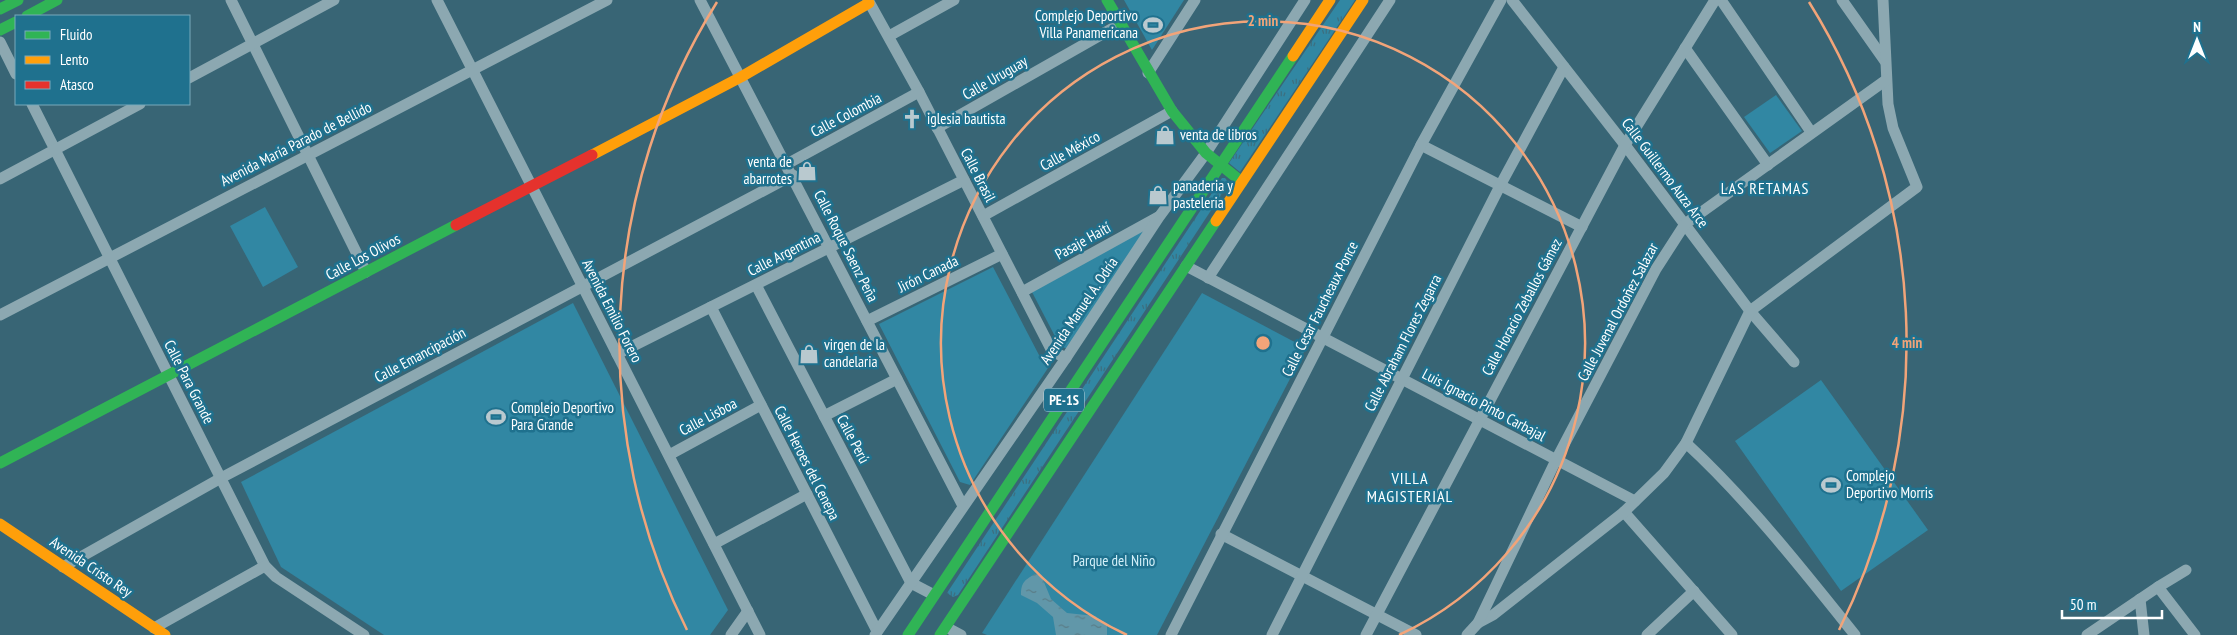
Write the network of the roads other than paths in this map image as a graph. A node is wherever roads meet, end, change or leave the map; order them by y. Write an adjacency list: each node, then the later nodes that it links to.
1 (18, 0): 22 (main road)
2 (57, 0): 23 (main road)
3 (231, 0): 29 (street)
4 (334, 0): 29 (street)
5 (437, 0): 33 (street, Avenida Emilio Forero)
6 (606, 0): 33 (street, Avenida María Parado de Bellido)
7 (700, 0): 36 (street, Calle Roque Saenz Peña)
8 (954, 0): 27 (street)
9 (1107, 0): 25 (main road)
10 (1195, 0): 35 (street)
11 (1305, 0): 48 (street, Avenida Manuel A. Odría)
12 (1330, 0): 51 (main road, PE-1S)
13 (1362, 0): 56 (main road, PE-1S)
14 (1390, 0): 68 (street)
15 (1501, 0): 45 (street, Calle Cesar Faucheaux Ponce)
16 (1512, 0): 32 (street, Calle Guillermo Auza Arce)
17 (1715, 0): 30 (street, Calle Horacio Zeballos Gámez)
18 (1721, 0): 44 (street)
19 (1842, 0): 31 (street)
20 (1884, 0): 31 (street)
21 (869, 2): 27 (street, Calle Brasil); 36 (main road, Calle Los Olivos)
22 (0, 9)
23 (28, 15)
24 (15, 22): 26 (main road)
25 (1120, 24): 35 (main road); 43 (street, Calle Uruguay)
26 (0, 30)
27 (889, 36): 39 (street, Calle Brasil)
28 (0, 42): 34 (street)
29 (254, 43): 37 (street); 49 (street)
30 (1685, 48): 46 (street, Calle Horacio Zeballos Gámez); 52 (street)
31 (1885, 61): 38 (street)
32 (1564, 66): 46 (street, Calle Guillermo Auza Arce); 57 (street, Calle Abraham Flores Zegarra)
33 (472, 70): 49 (street, Avenida María Parado de Bellido); 58 (street, Avenida Emilio Forero)
34 (15, 72)
35 (1148, 72): 42 (main road)
36 (741, 76): 50 (street, Calle Roque Saenz Peña); 58 (main road, Calle Los Olivos)
37 (190, 77)
38 (1886, 80): 44 (street, Calle Juvenal Ordoñez Salazar); 73 (street)
39 (919, 92): 43 (street, Calle Brasil); 50 (street, Calle Colombia)
40 (33, 105): 47 (street, Calle Para Grande)
41 (138, 105): 47 (street)
42 (1172, 112): 48 (main road); 59 (street, Calle México)
43 (937, 128): 55 (street, Calle Brasil)
44 (1811, 132): 52 (street, Calle Juvenal Ordoñez Salazar)
45 (1421, 145): 57 (street); 76 (street, Calle Cesar Faucheaux Ponce)
46 (1625, 145): 61 (street, Calle Guillermo Auza Arce); 62 (street, Calle Horacio Zeballos Gámez)
47 (55, 149): 54 (street); 65 (street, Calle Para Grande)
48 (1206, 153): 51 (main road); 60 (street, Avenida Manuel A. Odría)
49 (309, 154): 65 (street, Avenida María Parado de Bellido); 67 (street)
50 (787, 164): 53 (street, Calle Roque Saenz Peña)
51 (1220, 165): 56 (main road); 106 (main road, PE-1S)
52 (1768, 165): 61 (street, Calle Juvenal Ordoñez Salazar)
53 (792, 175): 63 (street, Calle Roque Saenz Peña); 70 (street, Calle Emancipación)
54 (0, 178)
55 (964, 180): 59 (street, Calle Brasil); 63 (street, Calle Argentina)
56 (1242, 182): 66 (main road, PE-1S)
57 (1501, 184): 62 (street); 82 (street, Calle Abraham Flores Zegarra)
58 (531, 186): 67 (main road, Calle Los Olivos); 70 (street, Avenida Emilio Forero)
59 (983, 216): 64 (street, Calle Brasil)
60 (1160, 217): 71 (street, Pasaje Haití); 78 (street, Avenida Manuel A. Odría)
61 (1685, 224): 73 (street, Calle Guillermo Auza Arce); 88 (street, Calle Juvenal Ordoñez Salazar)
62 (1582, 227): 85 (street, Calle Horacio Zeballos Gámez)
63 (830, 248): 69 (street, Calle Argentina); 75 (street, Calle Roque Saenz Peña)
64 (1002, 254): 71 (street, Calle Brasil); 75 (street, Jirón Canada)
65 (110, 258): 74 (street, Avenida María Parado de Bellido); 80 (street, Calle Para Grande)
66 (1186, 266): 68 (street, Luis Ignacio Pinto Carbajal); 106 (main road, PE-1S)
67 (366, 272): 80 (main road, Calle Los Olivos)
68 (1208, 278): 76 (street, Luis Ignacio Pinto Carbajal)
69 (756, 285): 72 (street, Calle Argentina); 84 (street, Calle Perú)
70 (582, 286): 77 (street, Avenida Emilio Forero); 90 (street, Calle Emancipación)
71 (1022, 292): 78 (street, Calle Brasil)
72 (711, 308): 77 (street, Calle Argentina); 83 (street, Calle Heroes del Cenepa)
73 (1750, 312): 79 (street, Calle Guillermo Auza Arce); 86 (street)
74 (0, 315)
75 (867, 321): 81 (street, Calle Roque Saenz Peña)
76 (1322, 338): 82 (street, Luis Ignacio Pinto Carbajal); 96 (street, Calle Cesar Faucheaux Ponce)
77 (617, 354): 87 (street, Avenida Emilio Forero)
78 (1066, 358): 93 (street, Avenida Manuel A. Odría)
79 (1794, 362)
80 (168, 375): 89 (main road, Calle Los Olivos); 90 (street, Calle Para Grande)
81 (897, 379): 84 (street); 93 (street, Calle Roque Saenz Peña)
82 (1401, 379): 85 (street, Luis Ignacio Pinto Carbajal); 101 (street, Calle Abraham Flores Zegarra)
83 (761, 405): 87 (street, Calle Lisboa); 91 (street, Calle Heroes del Cenepa)
84 (824, 416): 102 (street, Calle Perú)
85 (1479, 420): 88 (street, Luis Ignacio Pinto Carbajal); 108 (street, Calle Horacio Zeballos Gámez)
86 (1686, 443): 92 (street); 127 (street)
87 (668, 455): 97 (street, Avenida Emilio Forero)
88 (1556, 460): 92 (street, Luis Ignacio Pinto Carbajal); 109 (street, Calle Juvenal Ordoñez Salazar)
89 (0, 463)
90 (221, 478): 98 (street, Calle Para Grande); 99 (street, Calle Emancipación)
91 (807, 494): 97 (street); 112 (street, Calle Heroes del Cenepa)
92 (1635, 502): 94 (street)
93 (963, 506): 102 (street, Avenida Manuel A. Odría)
94 (1624, 512): 104 (street); 109 (street)
95 (0, 524): 99 (main road, Avenida Cristo Rey)
96 (1222, 534): 101 (street); 120 (street, Calle Cesar Faucheaux Ponce)
97 (714, 544): 107 (street, Avenida Emilio Forero)
98 (265, 566): 110 (street); 115 (street, Calle Para Grande)
99 (64, 567): 110 (main road, Avenida Cristo Rey)
100 (2186, 570): 103 (street)
101 (1302, 576): 108 (street); 121 (street, Calle Abraham Flores Zegarra)
102 (912, 583): 106 (street); 112 (street, Avenida Manuel A. Odría)
103 (2158, 586): 105 (street); 129 (street)
104 (1694, 591): 125 (street); 126 (street)
105 (2140, 599): 113 (street); 128 (street)
106 (946, 602): 111 (main road, PE-1S); 118 (main road, PE-1S)
107 (748, 612): 116 (street); 117 (street, Avenida Emilio Forero)
108 (1377, 614): 122 (street, Calle Horacio Zeballos Gámez); 123 (street)
109 (1478, 623): 124 (street, Calle Juvenal Ordoñez Salazar)
110 (154, 628): 114 (main road, Avenida Cristo Rey)
111 (943, 631): 119 (street)
112 (876, 633)
113 (2091, 634)
114 (165, 635)
115 (364, 635)
116 (730, 635)
117 (760, 635)
118 (908, 635)
119 (961, 635)
120 (1172, 635)
121 (1272, 635)
122 (1366, 635)
123 (1416, 635)
124 (1467, 635)
125 (1647, 635)
126 (1732, 635)
127 (1854, 635)
128 (2144, 635)
129 (2195, 635)

